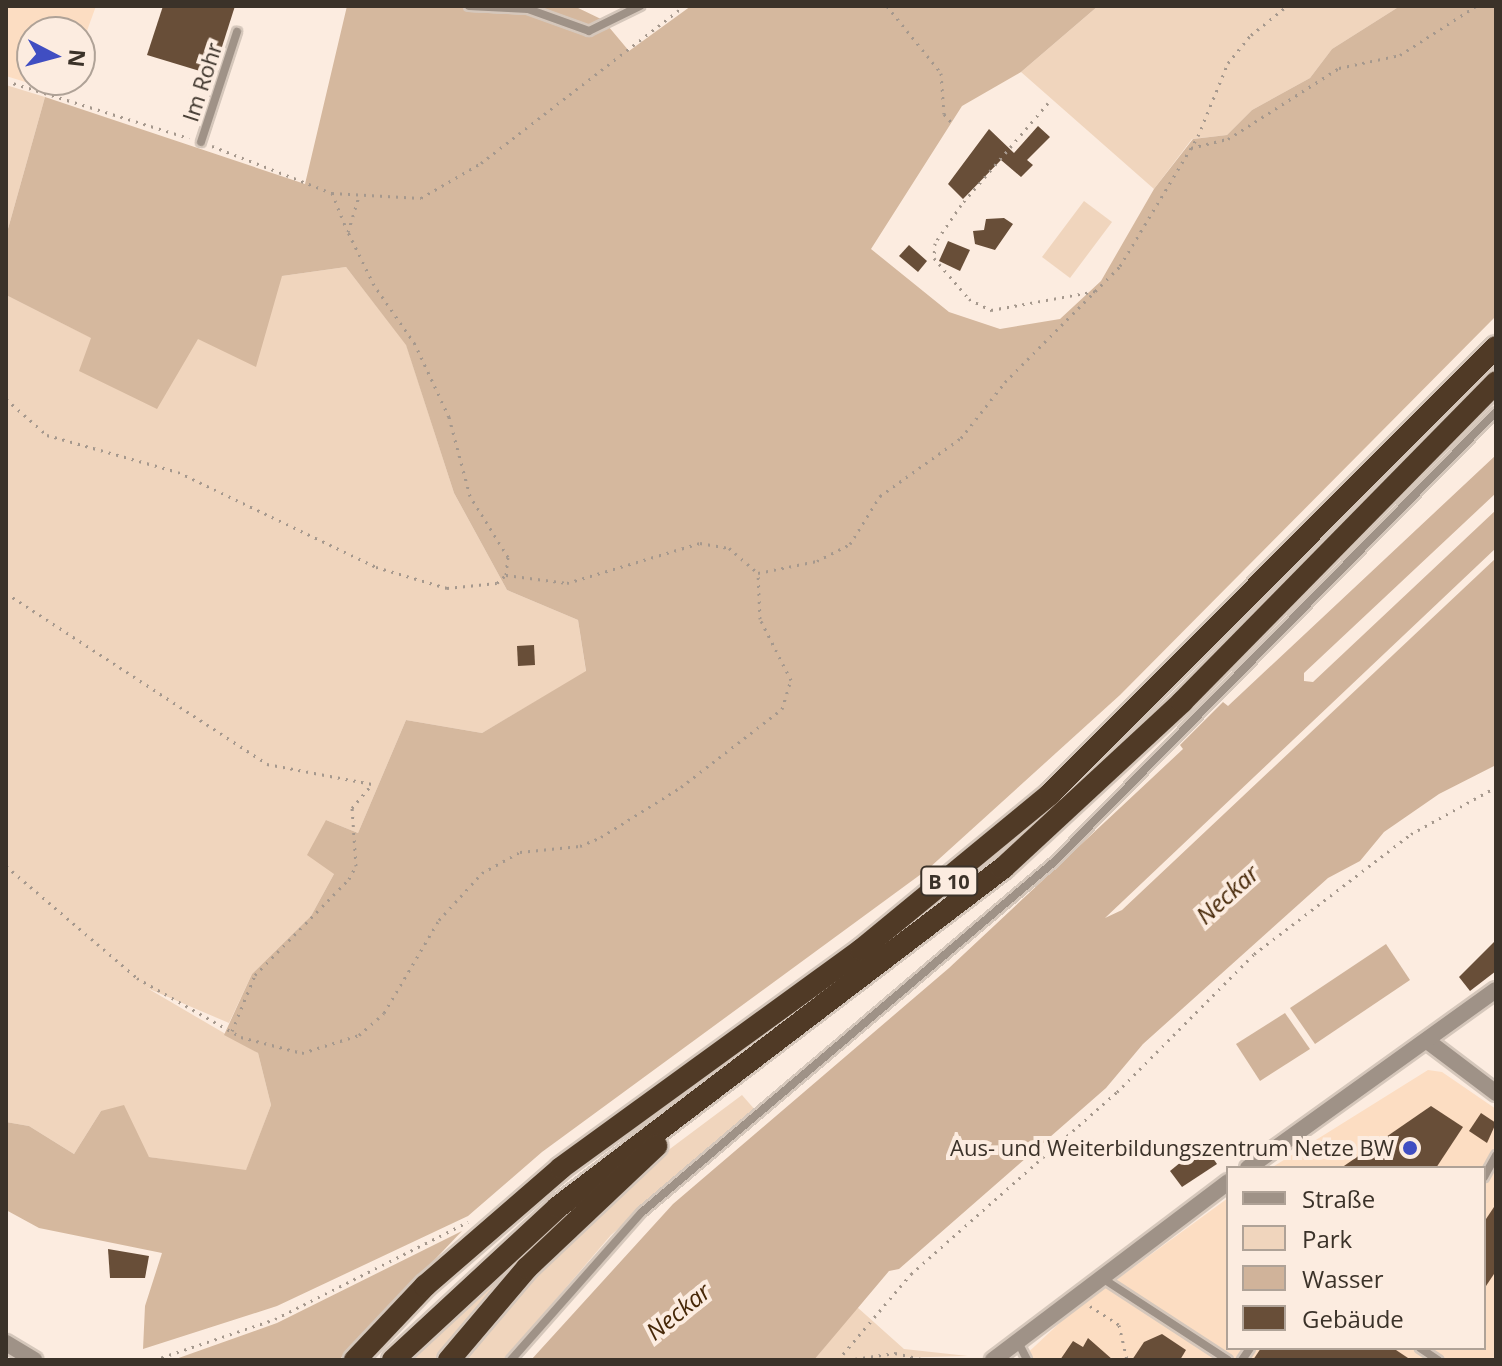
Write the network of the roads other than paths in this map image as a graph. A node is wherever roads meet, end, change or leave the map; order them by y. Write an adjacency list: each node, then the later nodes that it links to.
1 (469, 6): 2 (lane)
2 (640, 6)
3 (237, 32): 4 (lane, Im Rohr)
4 (201, 142)
5 (1496, 347): 20 (highway, B 10)
6 (1496, 382): 10 (highway, B 10)
7 (1496, 412): 23 (lane)
8 (1496, 990): 9 (street)
9 (1430, 1043): 11 (street); 13 (street)
10 (732, 1075): 21 (highway, B 10); 22 (highway)
11 (1496, 1093)
12 (1496, 1155): 14 (lane)
13 (1251, 1166)
14 (1486, 1173)
15 (1226, 1183): 16 (street)
16 (1098, 1276): 17 (street); 26 (lane)
17 (1017, 1340): 24 (street); 25 (lane)
18 (6, 1343): 19 (street)
19 (34, 1360)
20 (355, 1360)
21 (393, 1360)
22 (449, 1360)
23 (511, 1360)
24 (993, 1360)
25 (1027, 1360)
26 (1228, 1360)

